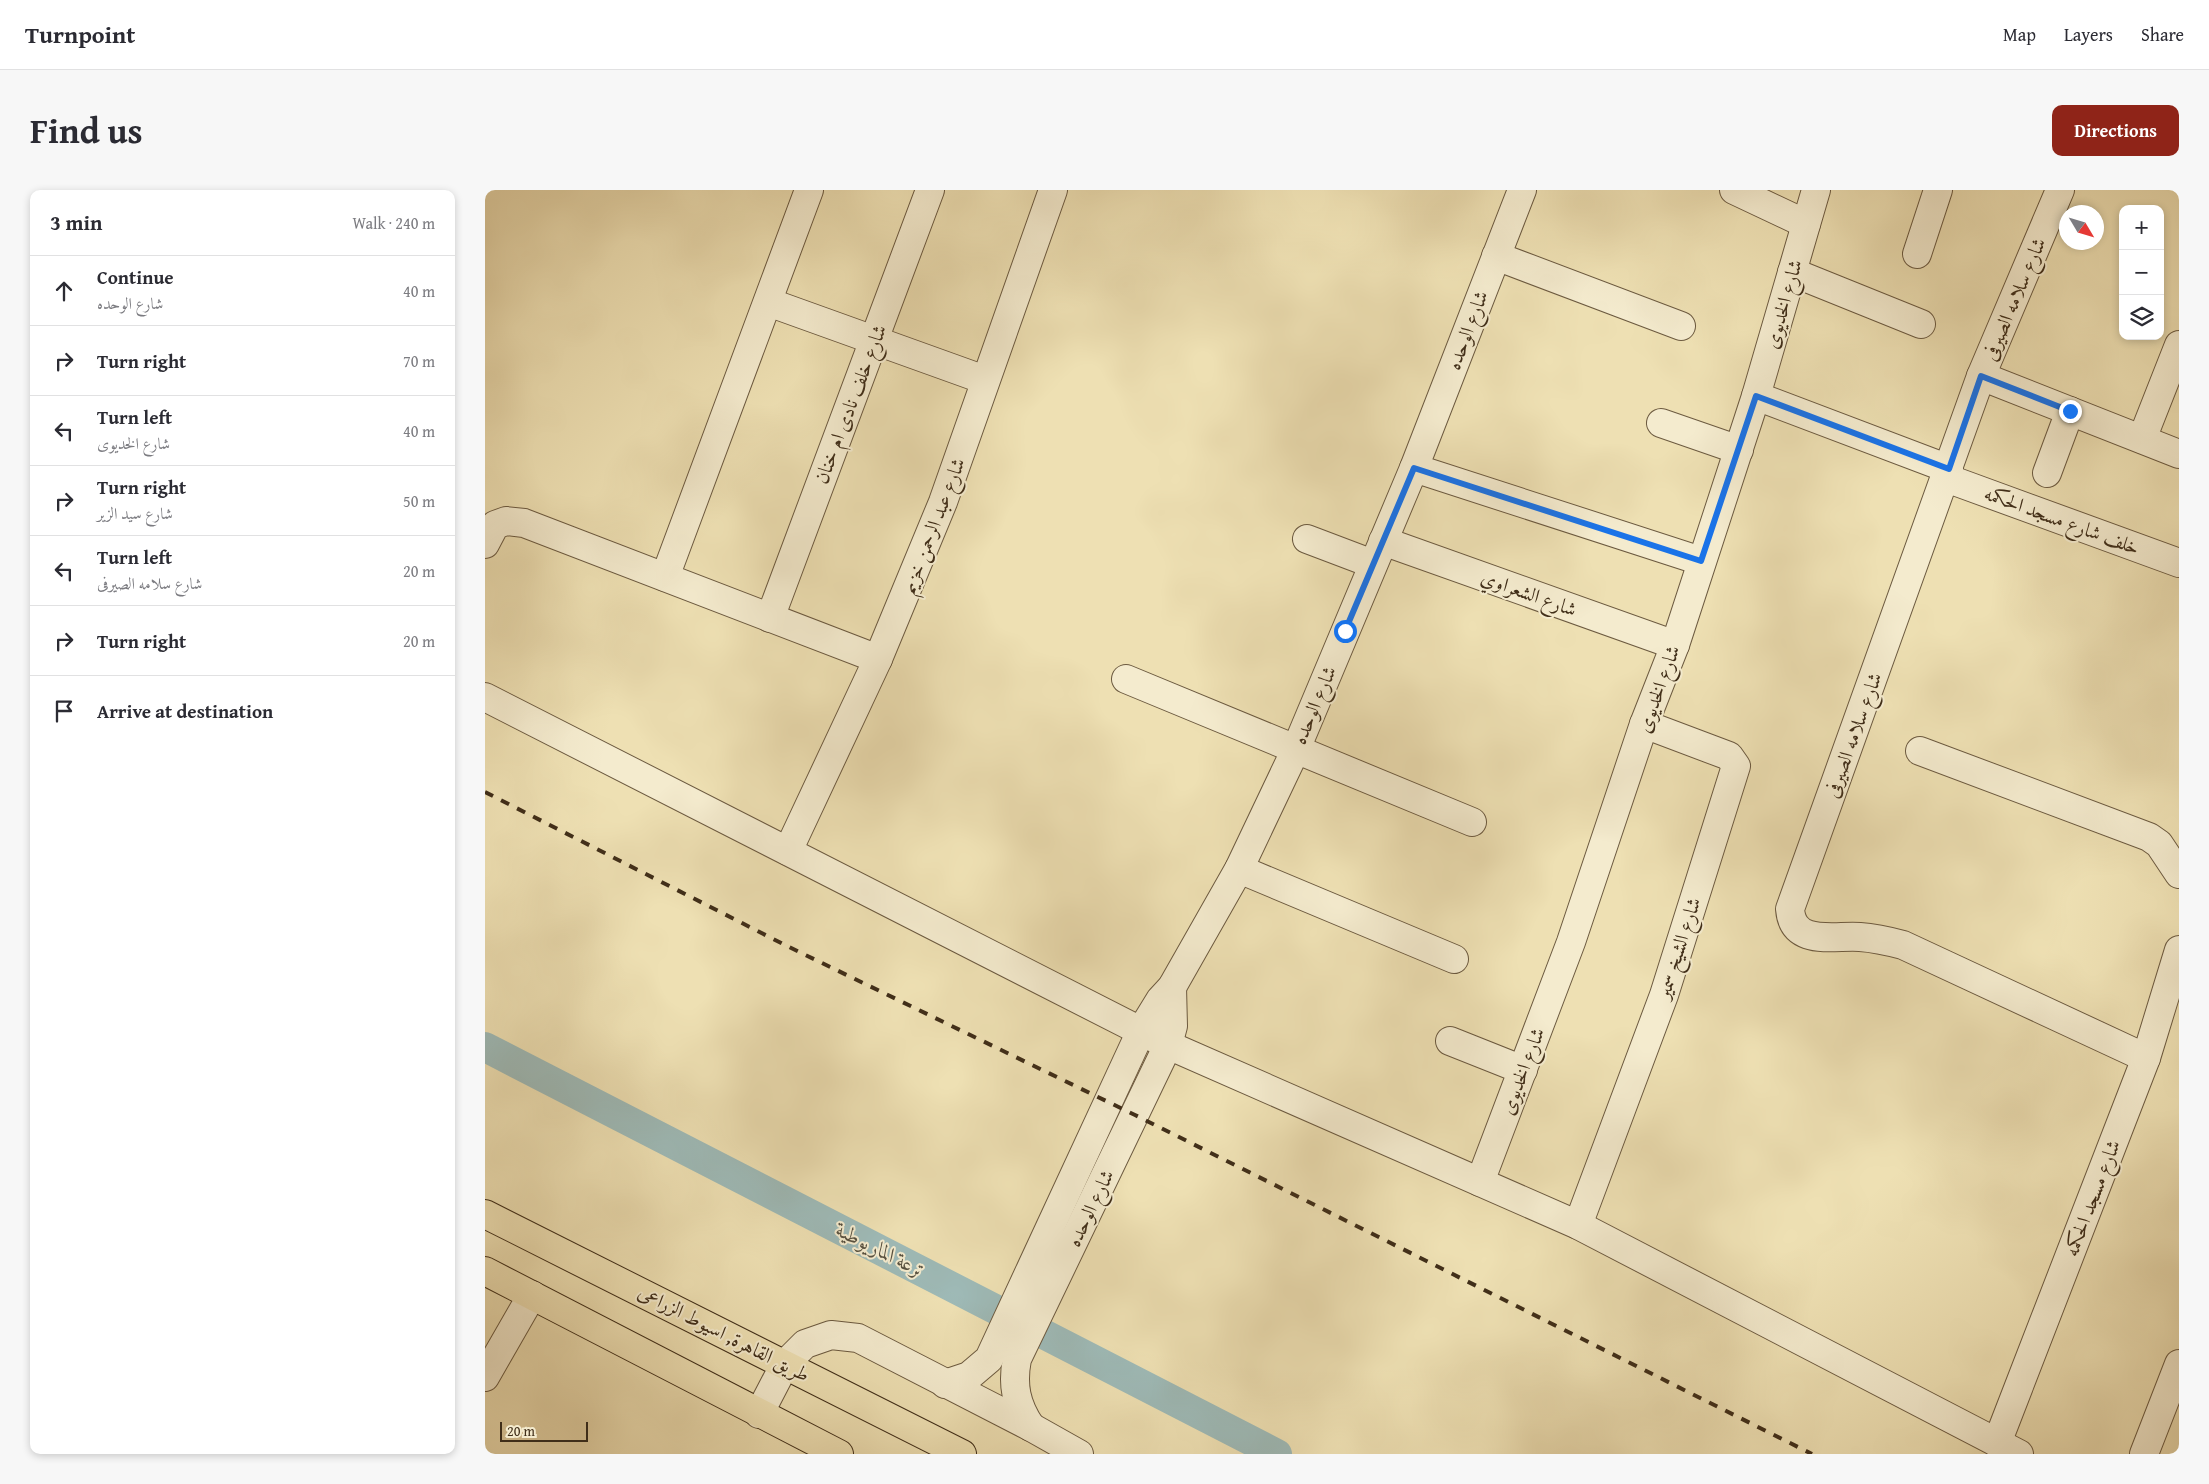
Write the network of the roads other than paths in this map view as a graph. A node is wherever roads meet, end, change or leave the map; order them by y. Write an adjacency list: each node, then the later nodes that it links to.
1 (809, 190): 13 (street)
2 (930, 190): 16 (street, شارع خلف نادى ام خنان)
3 (1053, 190): 19 (street, شارع عبد الرحمن خزيم)
4 (1522, 190): 11 (street, شارع الوحده)
5 (1734, 190): 9 (street)
6 (1816, 190): 9 (street, شارع الخديوى)
7 (2060, 190): 18 (street, شارع سلامه الصيرفى)
8 (1933, 191): 10 (street)
9 (1806, 224): 12 (street, شارع الخديوى)
10 (1917, 254)
11 (1496, 256): 15 (street); 26 (street, شارع الوحده)
12 (1792, 272): 14 (street); 20 (street, شارع الخديوى)
13 (767, 302): 16 (street); 34 (street)
14 (1921, 324)
15 (1681, 326)
16 (875, 340): 19 (street); 35 (street, شارع خلف نادى ام خنان)
17 (2179, 345): 23 (street)
18 (1981, 376): 21 (street); 28 (street, شارع سلامه الصيرفى)
19 (985, 380): 37 (street, شارع عبد الرحمن خزيم)
20 (1756, 396): 24 (street, شارع الخديوى); 28 (street, خلف شارع مسجد الحكمه)
21 (2070, 411): 23 (street); 27 (street)
22 (1661, 423): 24 (street)
23 (2142, 440): 25 (street)
24 (1739, 450): 32 (street, شارع الخديوى)
25 (2179, 454)
26 (1414, 468): 31 (street, شارع الوحده); 32 (street)
27 (2047, 473)
28 (1947, 474): 33 (street, خلف شارع مسجد الحكمه); 53 (street, شارع سلامه الصيرفى)
29 (1307, 540): 31 (street, شارع الشعراوي)
30 (485, 544): 34 (street)
31 (1378, 552): 36 (street, شارع الشعراوي); 41 (street, شارع الوحده)
32 (1701, 561): 36 (street, شارع الخديوى)
33 (2179, 563)
34 (665, 577): 35 (street)
35 (770, 618): 37 (street)
36 (1675, 645): 40 (street, شارع الخديوى)
37 (878, 659): 44 (street, شارع عبد الرحمن خزيم)
38 (1126, 678): 41 (street)
39 (485, 697): 44 (street)
40 (1644, 724): 54 (street, شارع الخديوى); 57 (street, شارع الشيخ سمير)
41 (1296, 749): 43 (street); 45 (street, شارع الوحده)
42 (1920, 751): 46 (street)
43 (1472, 822)
44 (788, 851): 50 (street)
45 (1239, 869): 48 (street); 49 (street, شارع الوحده)
46 (2179, 874)
47 (2179, 950): 53 (street, شارع مسجد الحكمه)
48 (1454, 960)
49 (1172, 987): 50 (street, شارع الوحده); 52 (street, شارع الوحده)
50 (1141, 1031): 52 (street); 60 (street, شارع الوحده)
51 (1450, 1041): 54 (street)
52 (1168, 1045): 55 (street); 60 (street, شارع الوحده)
53 (2146, 1058): 67 (street, شارع مسجد الحكمه)
54 (1523, 1070): 55 (street, شارع الخديوى)
55 (1480, 1182): 57 (street)
56 (485, 1214): 61 (highway, طريق القاهرة, اسيوط الزراعى)
57 (1577, 1225): 67 (street)
58 (485, 1271): 59 (highway)
59 (532, 1295): 63 (street); 65 (highway)
60 (1006, 1353): 64 (street, شارع الوحده); 66 (street, شارع الوحده)
61 (785, 1364): 64 (street); 65 (street); 69 (highway, طريق القاهرة, اسيوط الزراعى)
62 (2179, 1364): 71 (street)
63 (485, 1377)
64 (945, 1384): 66 (street)
65 (759, 1414): 68 (highway)
66 (1031, 1427): 70 (street)
67 (2008, 1449)
68 (824, 1451)
69 (962, 1454)
70 (1079, 1454)
71 (2144, 1454)

